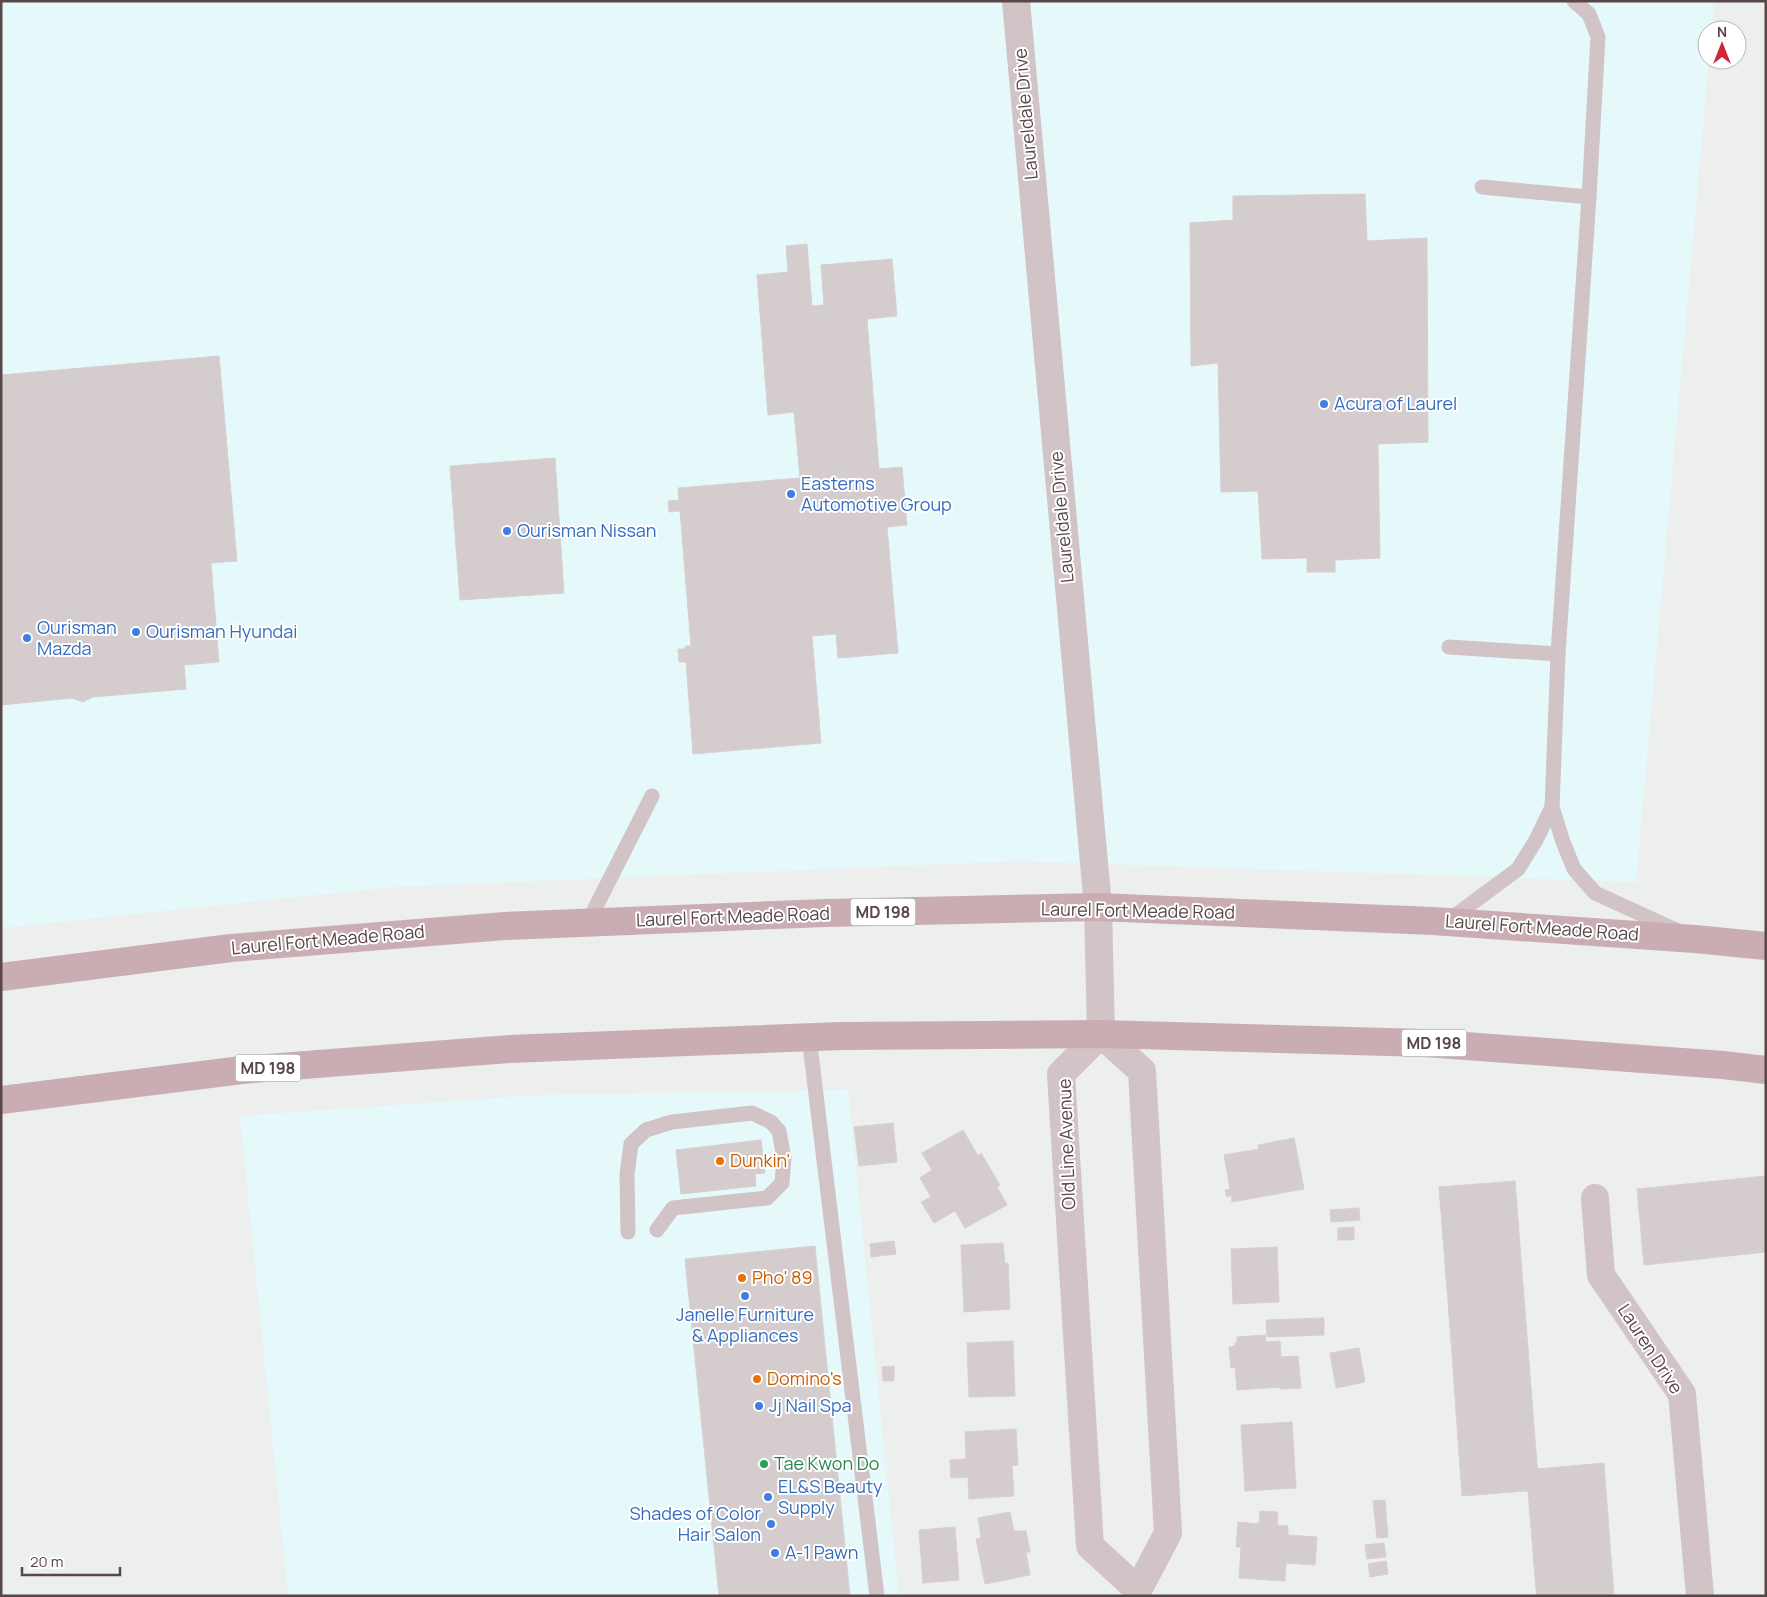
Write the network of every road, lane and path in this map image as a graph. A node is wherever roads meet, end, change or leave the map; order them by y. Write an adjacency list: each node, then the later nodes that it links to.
1 (1016, 1): 9 (street, Laureldale Drive)
2 (1574, 1): 4 (lane)
3 (1482, 188): 4 (lane)
4 (1589, 197): 6 (lane)
5 (1449, 647): 6 (lane)
6 (1558, 654): 8 (lane)
7 (652, 796): 10 (lane)
8 (1552, 807): 11 (lane); 12 (lane)
9 (1098, 907): 10 (main road, Laurel Fort Meade Road / MD 198); 11 (main road, Laurel Fort Meade Road / MD 198); 15 (street, Laureldale Drive)
10 (588, 922): 14 (main road, Laurel Fort Meade Road / MD 198)
11 (1446, 922): 12 (main road, Laurel Fort Meade Road / MD 198)
12 (1695, 939): 13 (main road, Laurel Fort Meade Road / MD 198)
13 (1766, 946)
14 (1, 977)
15 (1101, 1034): 16 (main road, MD 198); 17 (main road, MD 198); 22 (street, Old Line Avenue); 22 (street, Old Line Avenue)
16 (809, 1037): 18 (main road, MD 198); 23 (lane)
17 (1766, 1070)
18 (1, 1100)
19 (1595, 1198): 24 (street, Lauren Drive)
20 (657, 1230): 21 (lane)
21 (628, 1232)
22 (1138, 1593)
23 (877, 1596)
24 (1700, 1596)

